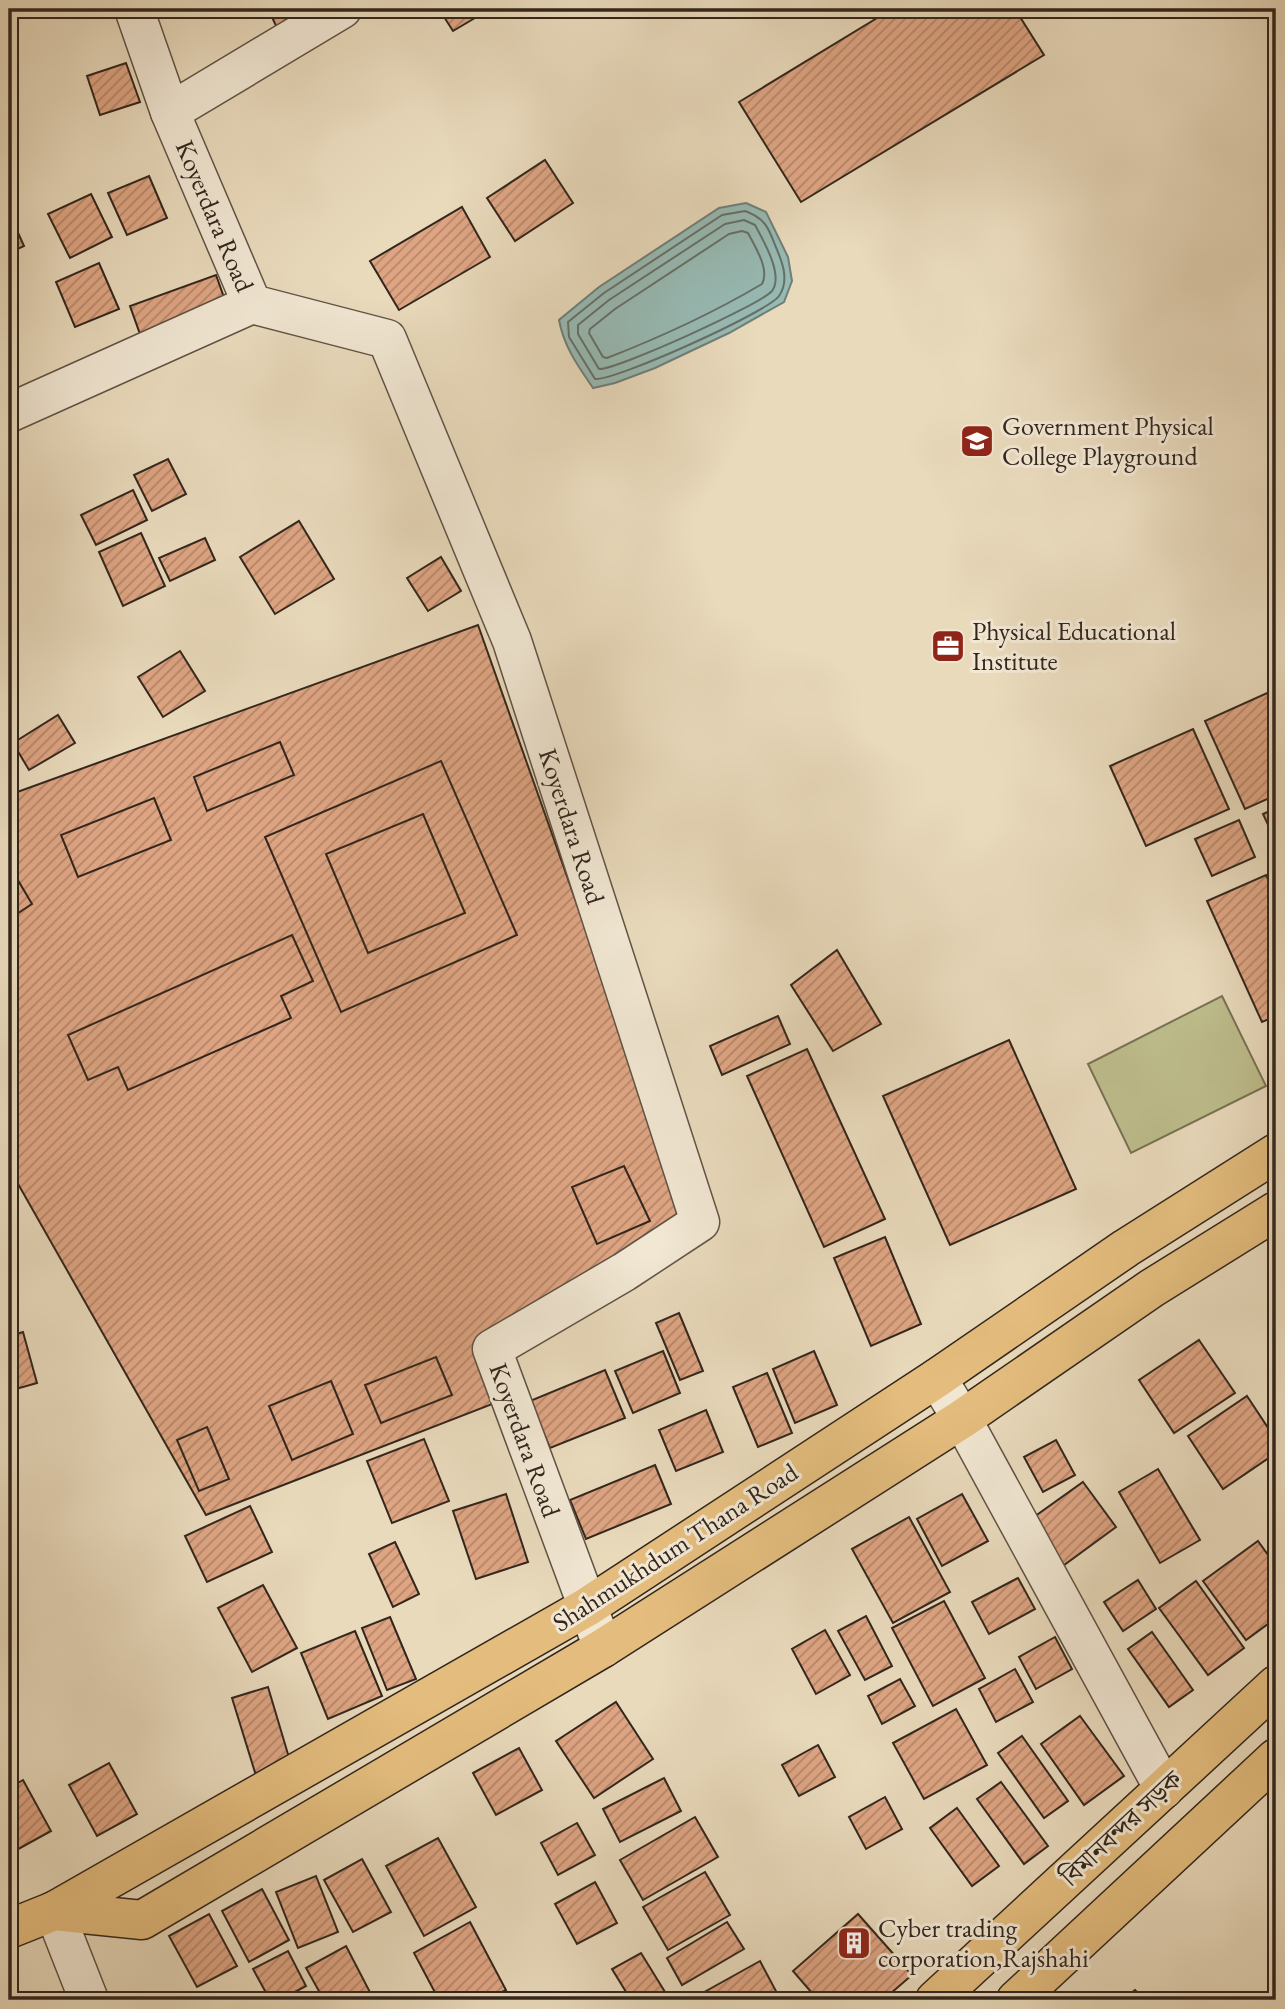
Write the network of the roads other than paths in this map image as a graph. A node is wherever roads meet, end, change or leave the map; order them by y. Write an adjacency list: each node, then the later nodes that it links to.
1 (134, 9): 3 (street, Koyerdara Road)
2 (342, 9): 3 (street)
3 (170, 112): 4 (street, Koyerdara Road)
4 (252, 304): 5 (street); 10 (street, Koyerdara Road)
5 (9, 413)
6 (1276, 1153): 8 (main road, Shahmukhdum Thana Road)
7 (1276, 1211): 9 (main road, Shahmukhdum Thana Road)
8 (937, 1378): 9 (street); 10 (main road, Shahmukhdum Thana Road)
9 (962, 1419): 11 (main road, Shahmukhdum Thana Road); 14 (street)
10 (587, 1607): 11 (street, Koyerdara Road); 15 (main road, Shahmukhdum Thana Road)
11 (603, 1648): 15 (main road, Shahmukhdum Thana Road)
12 (1276, 1685): 14 (main road, বিমানবন্দর সড়ক)
13 (1276, 1758): 19 (main road, বিমানবন্দর সড়ক)
14 (1164, 1789): 18 (main road, বিমানবন্দর সড়ক)
15 (54, 1911): 16 (main road, Shahmukhdum Thana Road); 17 (street)
16 (9, 1929)
17 (89, 2000)
18 (935, 2000)
19 (1016, 2000)

